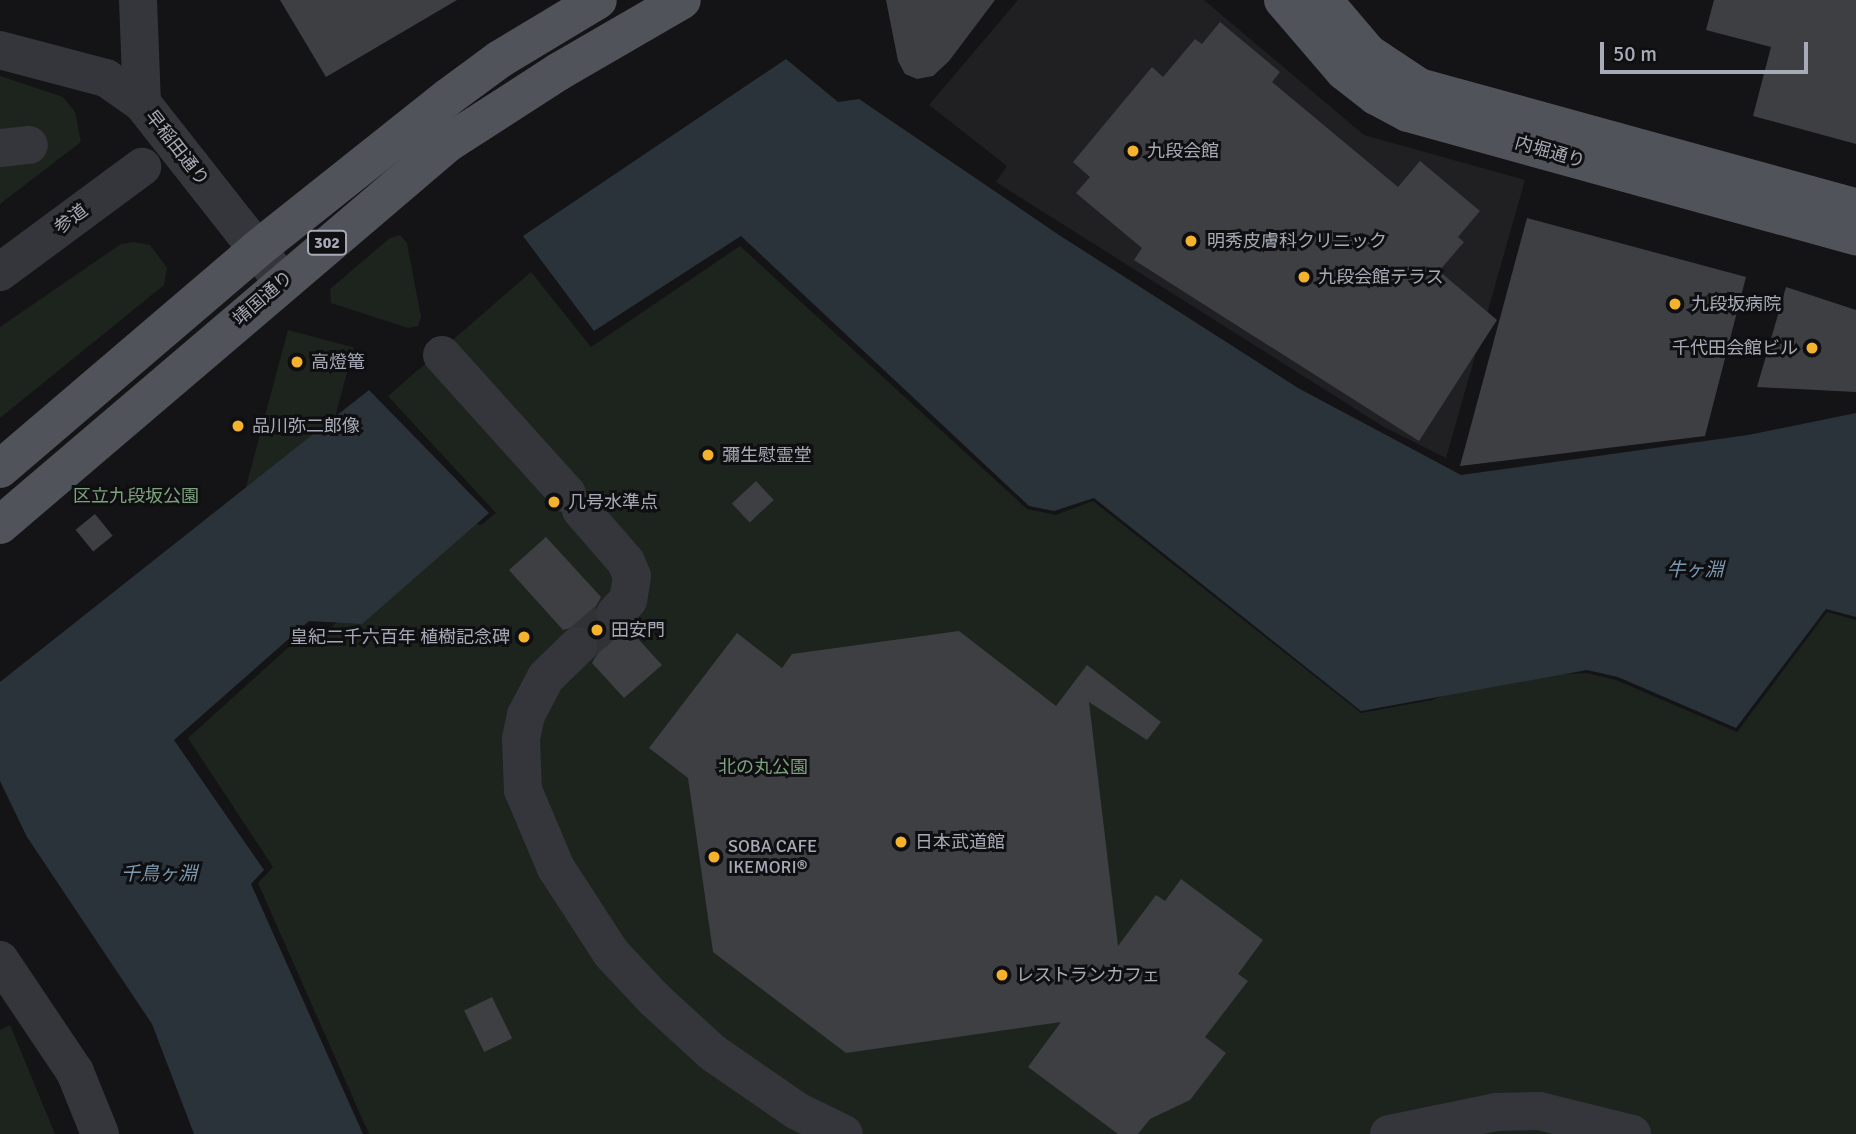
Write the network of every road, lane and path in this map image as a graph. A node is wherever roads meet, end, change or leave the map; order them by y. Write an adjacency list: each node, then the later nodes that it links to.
1 (138, 0): 7 (street)
2 (598, 0): 11 (main road, 302)
3 (682, 0): 13 (main road, 靖国通り / 302)
4 (1283, 0): 10 (main road, 内堀通り)
5 (1323, 0): 9 (main road, 内堀通り)
6 (0, 50): 7 (street, 早稲田通り)
7 (142, 103): 11 (street, 早稲田通り)
8 (142, 167): 12 (street, 参道)
9 (1856, 207)
10 (1856, 236)
11 (256, 250): 13 (street, 早稲田通り); 15 (main road, 302)
12 (0, 272)
13 (282, 281): 16 (main road, 靖国通り / 302)
14 (442, 355): 17 (street)
15 (0, 469)
16 (0, 524)
17 (615, 614)
18 (578, 646): 21 (street)
19 (0, 960): 20 (street)
20 (100, 1134)
21 (845, 1134)
22 (1389, 1134): 23 (street)
23 (1632, 1134)

